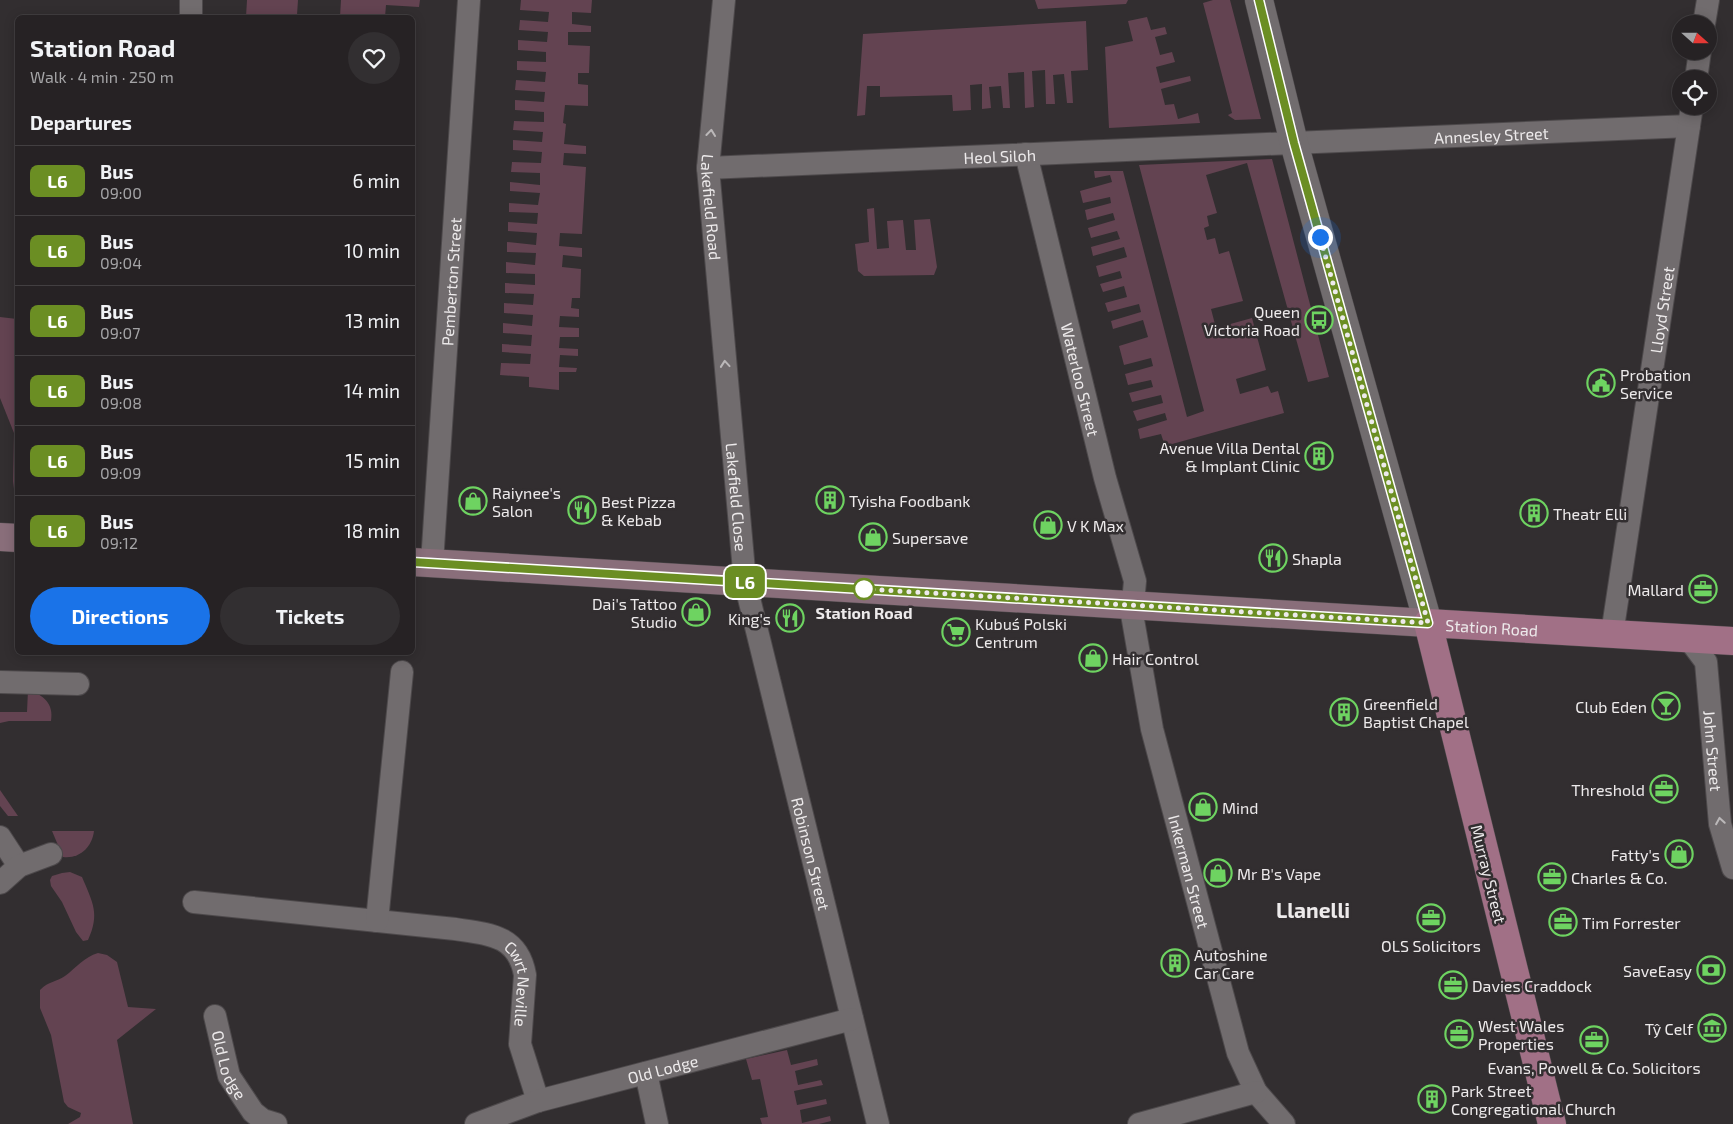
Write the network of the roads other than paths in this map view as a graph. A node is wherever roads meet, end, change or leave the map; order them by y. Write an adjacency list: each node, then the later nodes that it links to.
1 (191, 0): 6 (street)
2 (469, 0): 15 (street, Pemberton Street)
3 (724, 0): 11 (street, Lakefield Road, one-way to 3)
4 (1259, 0): 9 (street)
5 (1708, 0): 7 (street)
6 (191, 15)
7 (1706, 15)
8 (1690, 116): 9 (street, Annesley Street); 19 (street, Lloyd Street)
9 (1294, 143): 10 (street, Heol Siloh); 18 (street)
10 (1026, 154): 11 (street, Heol Siloh); 17 (street, Waterloo Street)
11 (708, 168): 12 (street, Lakefield Road, one-way to 11)
12 (729, 413): 16 (street, Lakefield Close)
13 (0, 537): 14 (main road)
14 (15, 538)
15 (422, 562): 16 (main road, Station Road)
16 (745, 582): 17 (main road, Station Road); 33 (street, Robinson Street)
17 (1133, 605): 18 (main road, Station Road); 35 (street, Inkerman Street)
18 (1428, 623): 19 (main road, Station Road); 43 (main road, Murray Street)
19 (1612, 634): 20 (main road, Station Road)
20 (1688, 638): 21 (main road, Station Road); 28 (street, John Street, one-way to 20)
21 (1733, 641)
22 (402, 672): 31 (street)
23 (0, 682): 24 (street)
24 (78, 684)
25 (0, 837): 27 (street)
26 (51, 854): 27 (street)
27 (18, 866): 29 (street)
28 (1733, 868)
29 (0, 882)
30 (194, 902): 31 (street, Cwrt Neville)
31 (376, 920): 36 (street, Cwrt Neville)
32 (215, 1016): 38 (street, Old Lodge)
33 (852, 1019): 34 (street, Old Lodge); 41 (street, Robinson Street)
34 (646, 1073): 36 (street, Old Lodge); 40 (street)
35 (1256, 1092): 37 (street); 42 (street, Inkerman Street)
36 (538, 1101): 39 (street, Old Lodge)
37 (1145, 1123)
38 (276, 1124)
39 (476, 1124)
40 (657, 1124)
41 (878, 1124)
42 (1284, 1124)
43 (1552, 1124)

